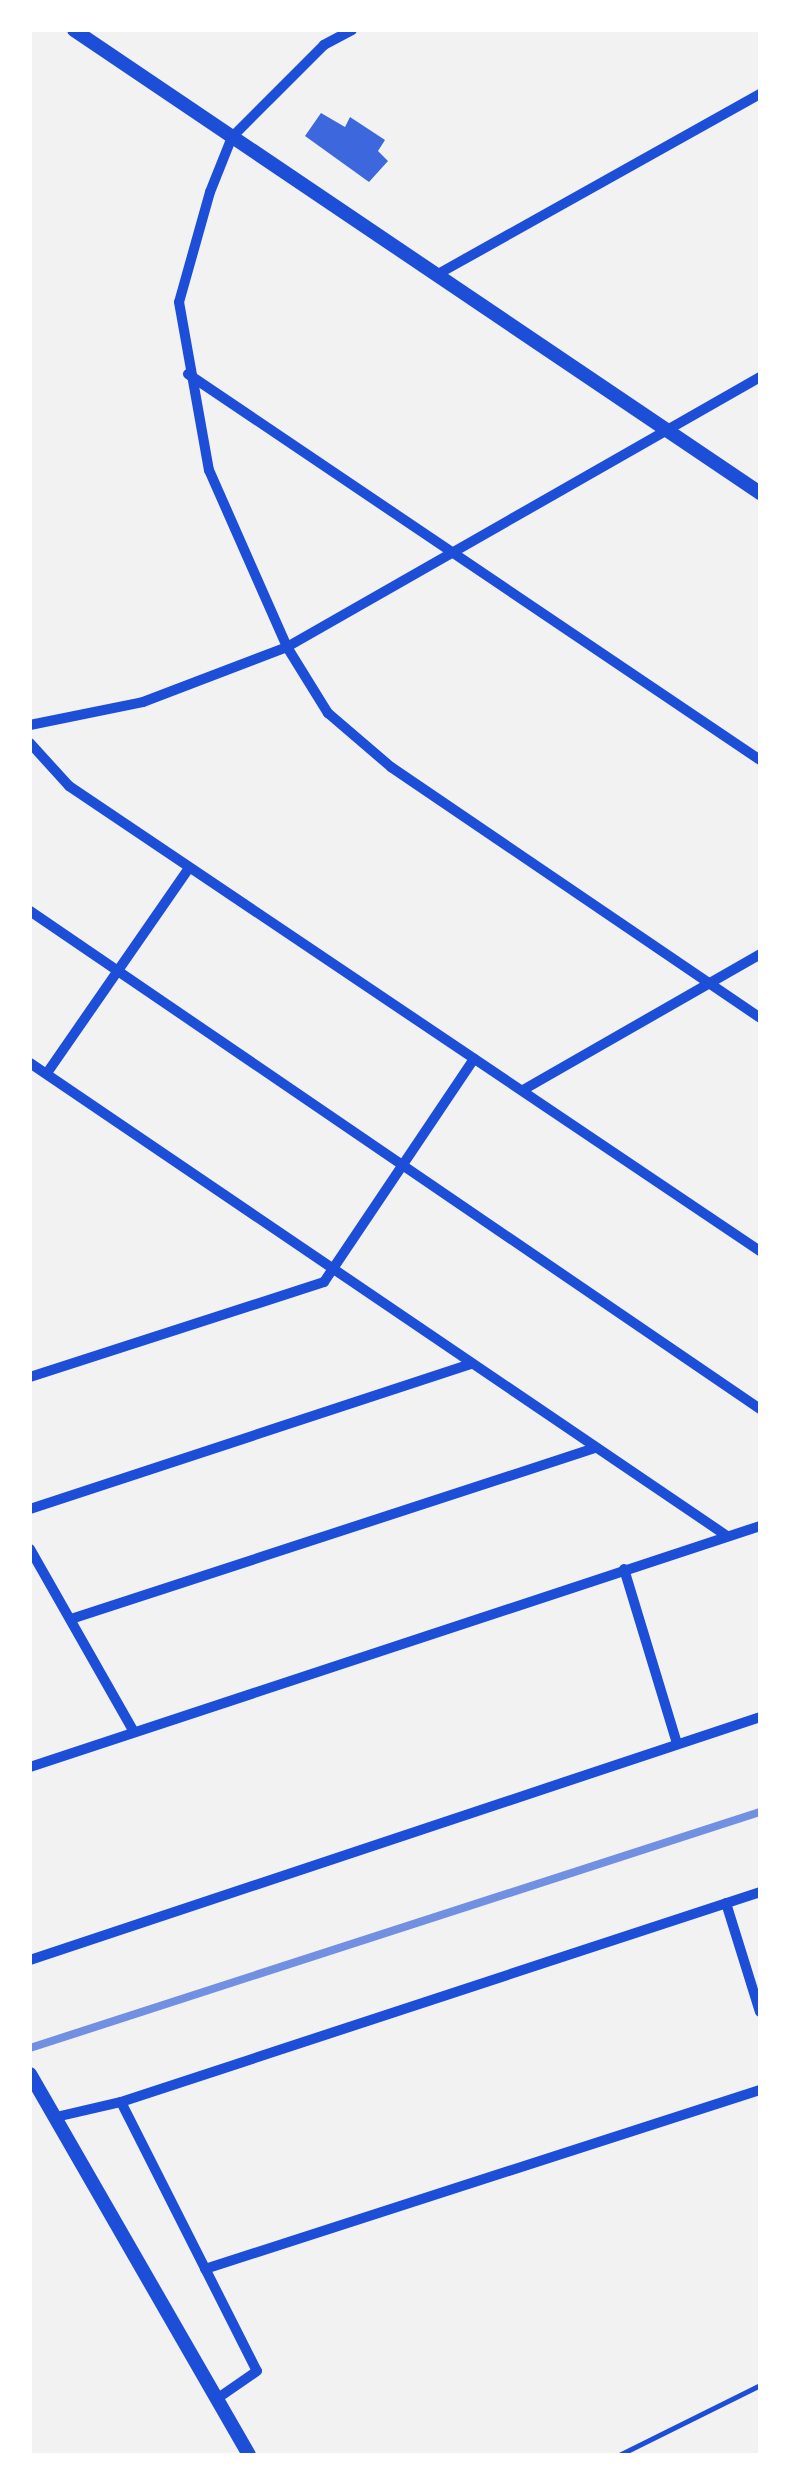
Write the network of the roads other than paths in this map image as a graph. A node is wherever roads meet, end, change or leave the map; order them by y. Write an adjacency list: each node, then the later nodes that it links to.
1 (352, 30): 4 (street)
2 (82, 32): 4 (street)
3 (760, 94): 5 (street)
4 (232, 137): 5 (street); 6 (street)
5 (438, 274): 8 (street)
6 (188, 373): 10 (street); 11 (street)
7 (760, 377): 8 (street)
8 (664, 429): 9 (street); 10 (street)
9 (760, 493)
10 (455, 552): 11 (street); 14 (street)
11 (287, 646): 12 (street); 19 (street)
12 (30, 725)
13 (30, 744): 15 (street)
14 (760, 760)
15 (189, 868): 18 (street); 21 (street)
16 (30, 911): 18 (street)
17 (760, 954): 19 (street)
18 (117, 971): 23 (street); 25 (street)
19 (708, 983): 20 (street); 24 (street)
20 (760, 1018)
21 (474, 1059): 24 (street); 25 (street)
22 (30, 1062): 23 (street)
23 (47, 1073): 27 (street)
24 (523, 1090): 26 (street)
25 (402, 1162): 27 (street); 30 (street)
26 (760, 1251)
27 (332, 1270): 28 (street); 29 (street)
28 (471, 1364): 31 (street); 32 (street)
29 (30, 1377)
30 (760, 1410)
31 (595, 1448): 34 (street); 37 (street)
32 (30, 1508)
33 (760, 1526): 34 (street)
34 (728, 1536): 36 (street)
35 (30, 1549): 37 (street)
36 (624, 1570): 39 (street); 40 (street)
37 (71, 1619): 39 (street)
38 (760, 1717): 40 (street)
39 (134, 1732): 41 (street)
40 (677, 1743): 44 (street)
41 (30, 1767)
42 (760, 1892): 43 (street)
43 (726, 1903): 45 (street); 48 (street)
44 (31, 1957)
45 (760, 2012)
46 (30, 2074): 49 (street)
47 (760, 2090): 50 (street)
48 (121, 2102): 49 (street); 50 (street)
49 (56, 2117): 52 (street)
50 (205, 2269): 52 (street)
51 (760, 2385): 54 (lane)
52 (218, 2398): 53 (street)
53 (249, 2455)
54 (619, 2455)

